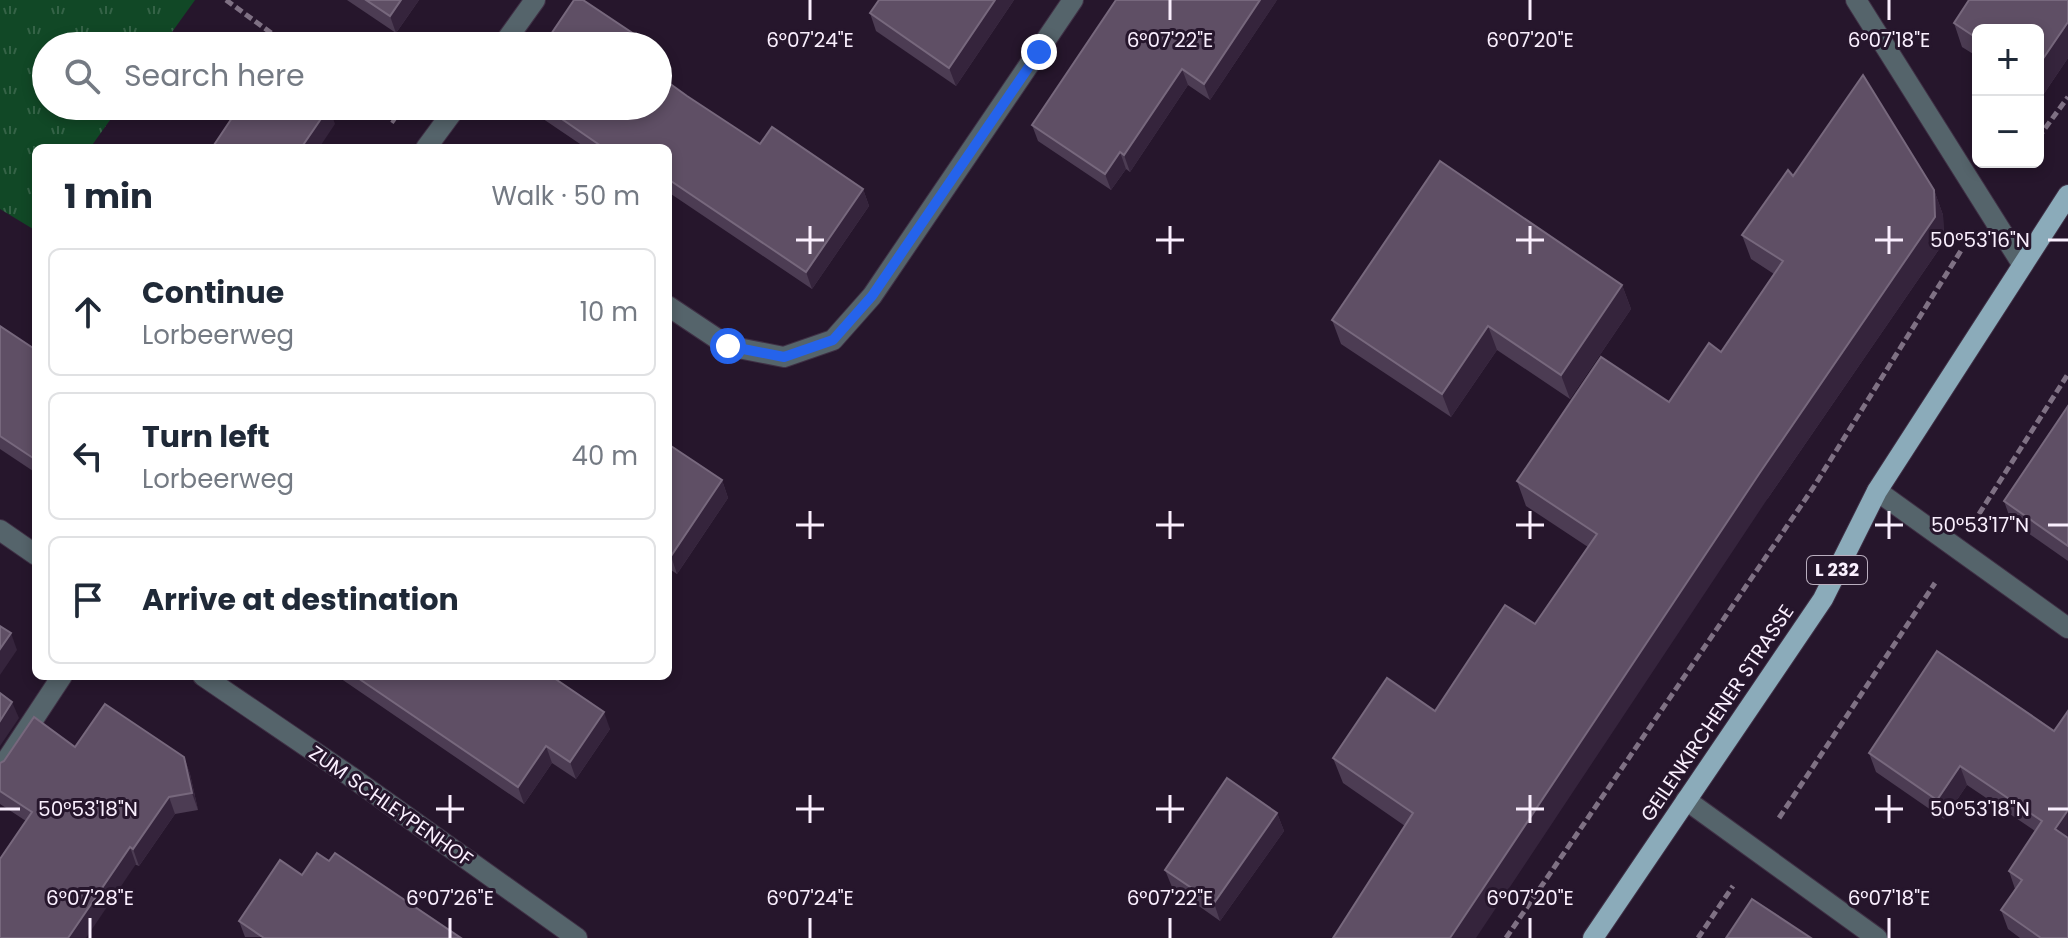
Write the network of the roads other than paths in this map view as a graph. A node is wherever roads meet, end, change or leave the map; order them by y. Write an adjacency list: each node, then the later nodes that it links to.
1 (535, 0): 4 (street)
2 (1073, 0): 9 (street)
3 (1856, 0): 8 (street)
4 (512, 32)
5 (447, 120): 6 (street)
6 (430, 144)
7 (2068, 195): 8 (main road, GEILENKIRCHENER STRASSE / L 232)
8 (2022, 264): 10 (main road, GEILENKIRCHENER STRASSE / L 232)
9 (672, 309)
10 (1877, 491): 13 (street); 17 (main road, GEILENKIRCHENER STRASSE / L 232)
11 (0, 530): 12 (street)
12 (32, 552)
13 (2068, 628)
14 (59, 680): 16 (street)
15 (209, 680): 18 (street, ZUM SCHLEYPENHOF)
16 (0, 770)
17 (1686, 800): 19 (main road, GEILENKIRCHENER STRASSE / L 232); 20 (street)
18 (577, 938)
19 (1593, 938)
20 (1877, 938)

